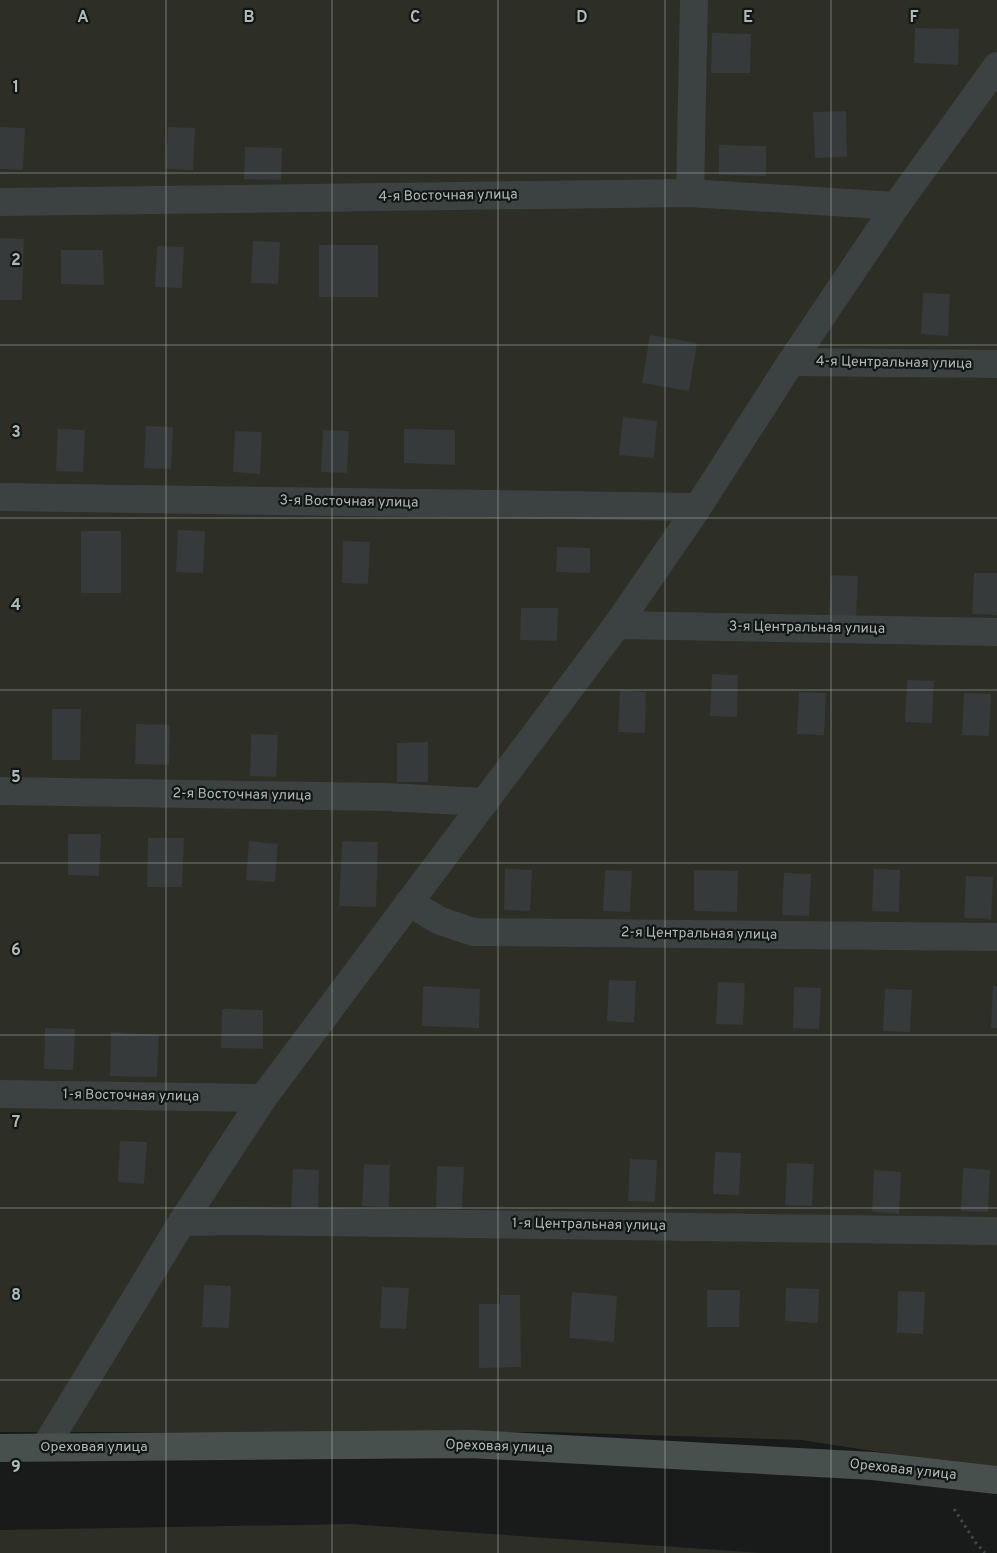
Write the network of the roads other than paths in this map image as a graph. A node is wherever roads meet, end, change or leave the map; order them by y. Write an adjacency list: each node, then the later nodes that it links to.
1 (694, 0): 3 (street)
2 (997, 66): 5 (street)
3 (690, 193): 4 (street, 4-я Восточная улица); 5 (street, 4-я Восточная улица)
4 (0, 202)
5 (896, 206): 6 (street)
6 (791, 362): 7 (street, 4-я Центральная улица); 9 (street)
7 (997, 364)
8 (0, 497): 9 (street, 3-я Восточная улица)
9 (698, 507): 10 (street)
10 (617, 625): 11 (street, 3-я Центральная улица); 13 (street)
11 (997, 632)
12 (0, 791): 13 (street, 2-я Восточная улица)
13 (484, 802): 14 (street)
14 (409, 902): 15 (street, 2-я Центральная улица); 17 (street)
15 (997, 937)
16 (0, 1094): 17 (street, 1-я Восточная улица)
17 (263, 1098): 18 (street)
18 (182, 1222): 19 (street, 1-я Центральная улица); 20 (street)
19 (997, 1231)
20 (45, 1447): 21 (main road, Ореховая улица); 22 (main road, Ореховая улица)
21 (0, 1448)
22 (997, 1480)

